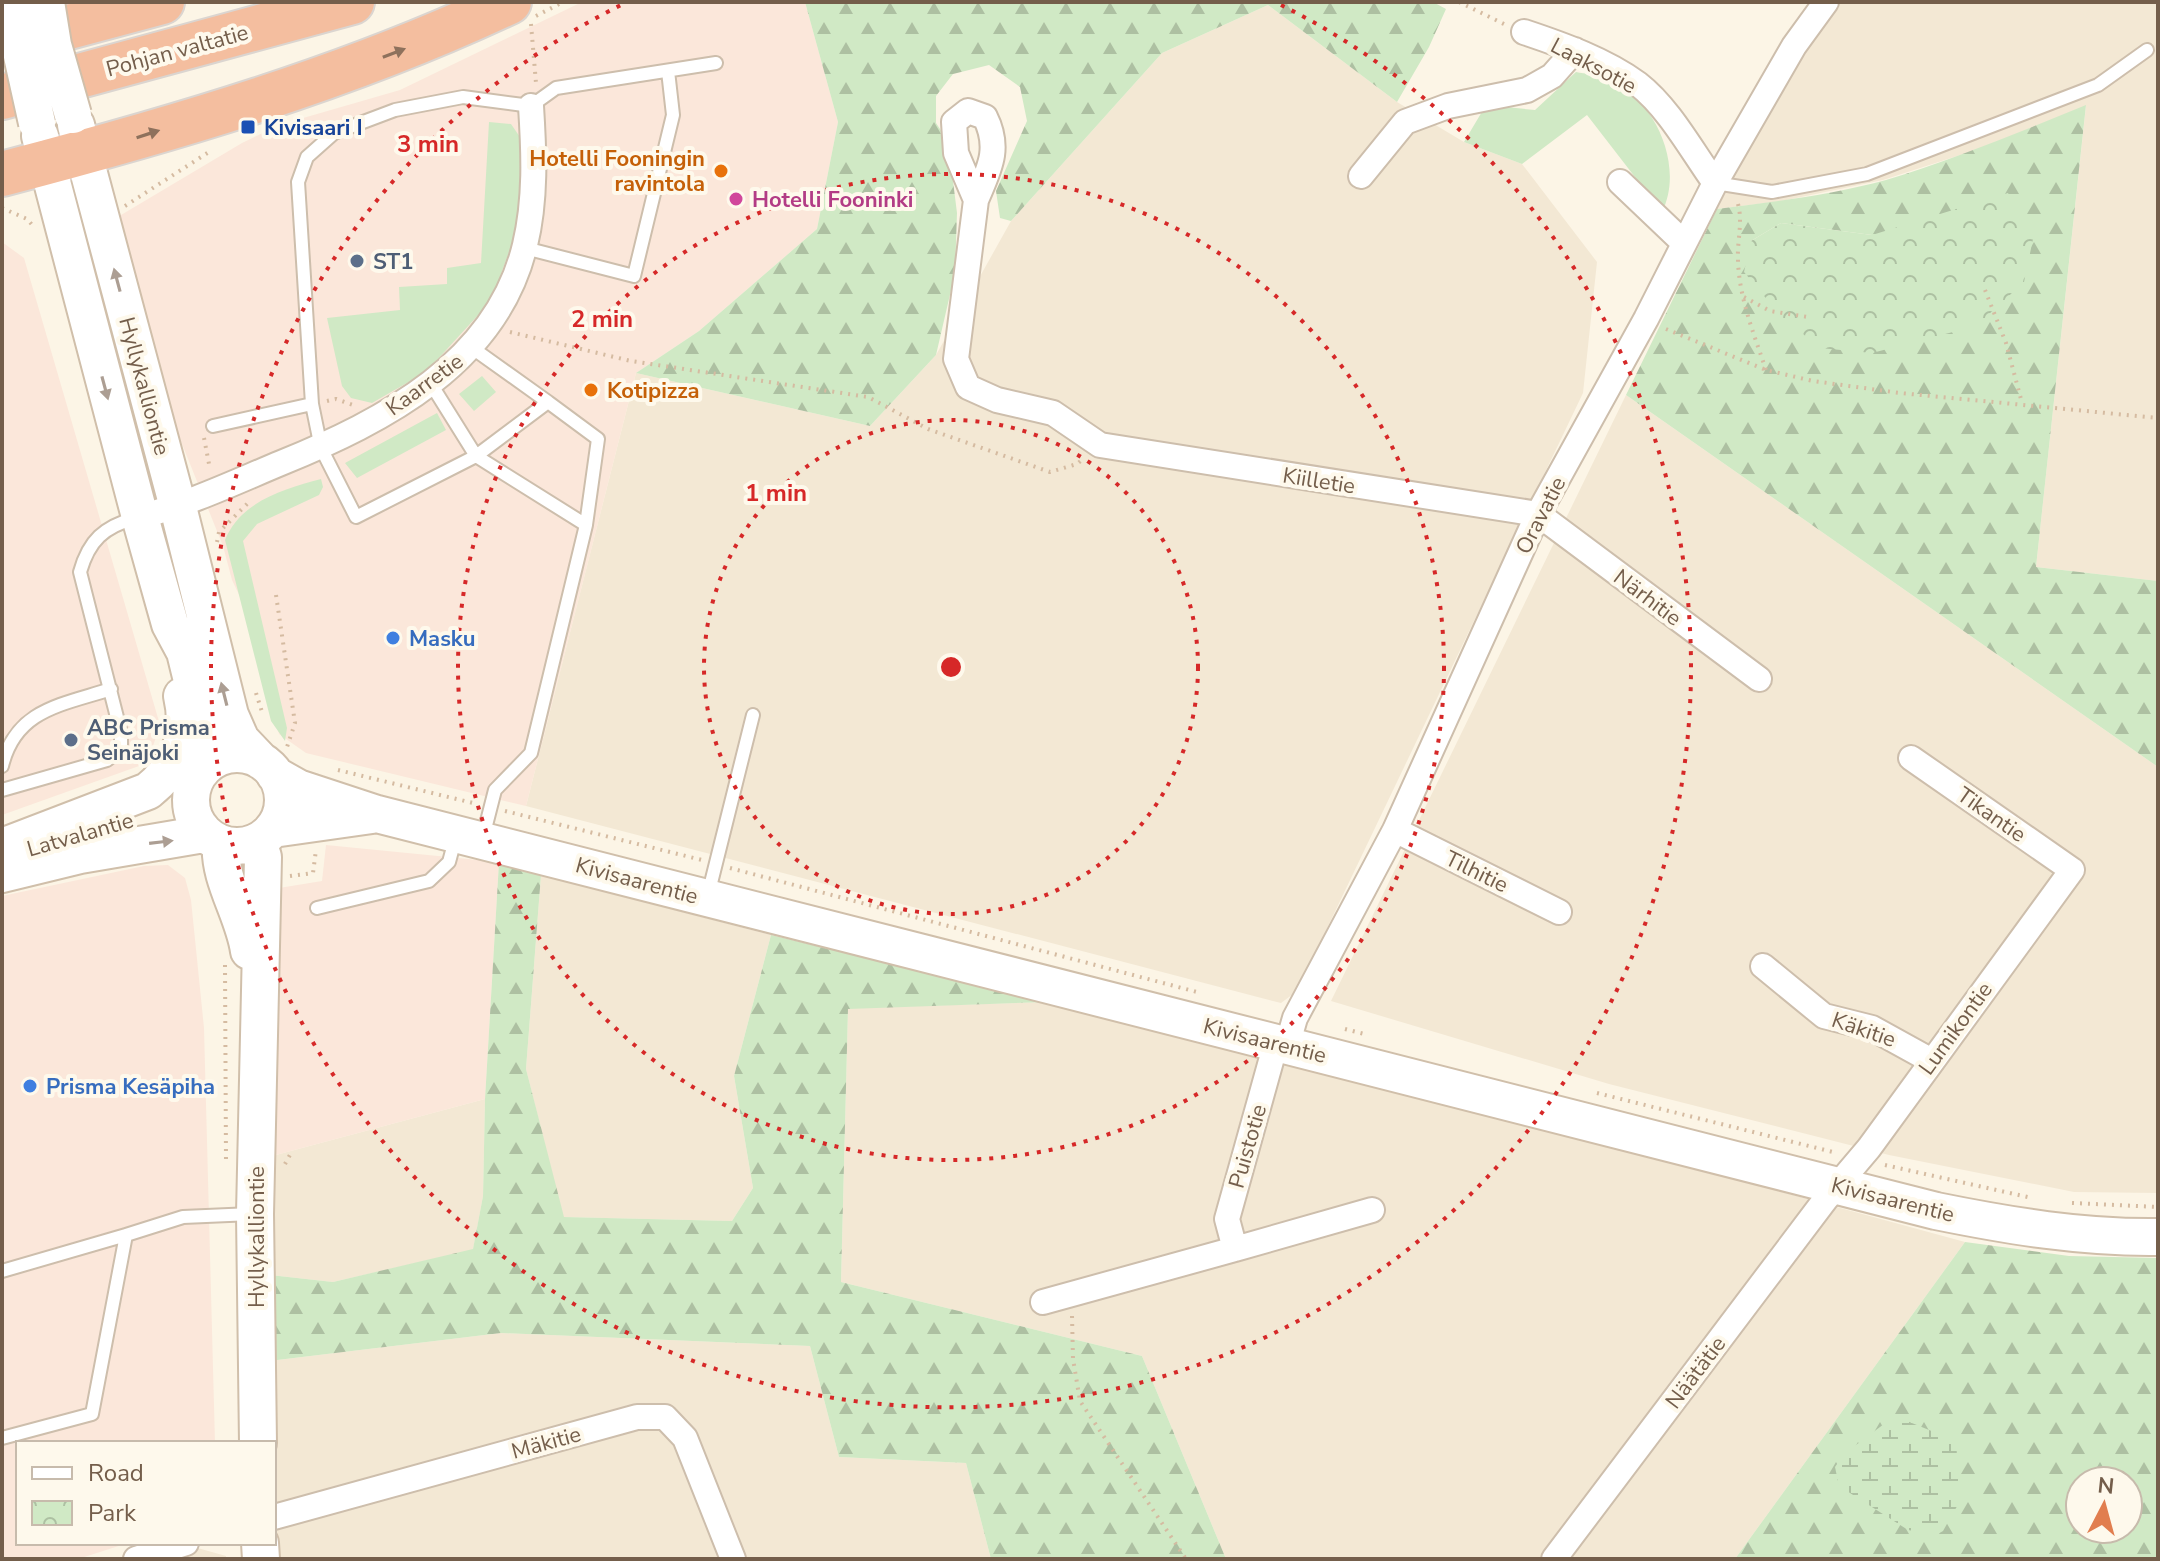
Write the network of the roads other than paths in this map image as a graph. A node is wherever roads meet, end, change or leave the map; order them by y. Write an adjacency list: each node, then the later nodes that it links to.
1 (10, 2): 16 (main road, Hyllykalliontie, bridge)
2 (47, 2): 7 (highway); 16 (main road, Hyllykalliontie, bridge)
3 (162, 2): 9 (highway)
4 (352, 2): 14 (highway, Pohjan valtatie)
5 (1826, 2): 20 (street, Oravatie)
6 (519, 10): 16 (highway, one-way to 6)
7 (2, 19)
8 (1524, 32): 10 (street, Laaksotie)
9 (2, 45)
10 (1575, 50): 18 (street); 20 (street, Laaksotie)
11 (2147, 50): 20 (lane)
12 (716, 63): 13 (lane)
13 (668, 71): 15 (lane); 23 (lane)
14 (2, 97)
15 (536, 101): 23 (street, Kaarretie); 27 (lane)
16 (60, 138): 17 (highway); 31 (main road, Hyllykalliontie, one-way to 16); 33 (main road, Hyllykalliontie, one-way to 33)
17 (2, 174)
18 (1361, 176)
19 (1620, 182): 22 (street)
20 (1722, 185): 22 (street, Oravatie)
21 (976, 200): 32 (street, Kiilletie)
22 (1683, 242): 32 (street, Oravatie)
23 (525, 248): 24 (street, Kaarretie)
24 (471, 347): 25 (street, Kaarretie); 26 (lane)
25 (431, 384): 29 (street, Kaarretie); 30 (lane)
26 (548, 402): 30 (lane); 34 (lane)
27 (312, 404): 28 (lane); 29 (lane)
28 (213, 426)
29 (321, 448): 30 (lane); 31 (street, Kaarretie)
30 (476, 456): 34 (lane)
31 (178, 507): 33 (street, Kaarretie); 39 (main road, Hyllykalliontie, one-way to 31)
32 (1538, 514): 36 (street, Närhitie); 46 (street, Oravatie)
33 (140, 517): 35 (main road, Hyllykalliontie); 37 (lane)
34 (586, 525): 45 (lane)
35 (170, 624): 42 (main road, Hyllykalliontie); 49 (main road)
36 (1759, 679)
37 (111, 689): 41 (lane); 43 (lane)
38 (753, 715): 53 (lane)
39 (277, 753): 42 (main road); 44 (main road, Kivisaarentie); 47 (main road)
40 (1911, 758): 51 (street, Tikantie)
41 (2, 766)
42 (201, 772): 48 (main road); 50 (main road, Latvalantie)
43 (2, 790)
44 (377, 814): 45 (main road, Kivisaarentie); 47 (main road, Kivisaarentie)
45 (477, 826): 53 (main road, Kivisaarentie); 54 (lane)
46 (1395, 830): 55 (street, Tilhitie); 58 (street, Oravatie)
47 (266, 835): 48 (main road); 57 (main road, Hyllykalliontie)
48 (213, 839): 52 (main road, Latvalantie, one-way to 48); 57 (main road, Hyllykalliontie)
49 (2, 847)
50 (2, 857)
51 (2072, 870): 59 (street, Lumikontie)
52 (2, 874)
53 (708, 899): 58 (main road, Kivisaarentie)
54 (317, 908)
55 (1559, 912)
56 (1763, 966): 59 (street, Käkitie)
57 (259, 1032): 62 (main road, Hyllykalliontie)
58 (1281, 1044): 60 (main road, Kivisaarentie); 65 (street, Puistotie)
59 (1930, 1060): 60 (street, Lumikontie)
60 (1848, 1172): 64 (main road, Kivisaarentie); 74 (street, Näätätie)
61 (1372, 1210): 65 (street)
62 (255, 1214): 63 (lane); 69 (main road, Hyllykalliontie)
63 (126, 1235): 66 (lane); 68 (lane)
64 (2158, 1237)
65 (1235, 1249): 67 (street)
66 (2, 1271)
67 (1043, 1302)
68 (2, 1438)
69 (258, 1441)
70 (276, 1516): 73 (street, Mäkitie)
71 (180, 1545): 72 (street)
72 (136, 1559)
73 (733, 1559)
74 (1554, 1559)

